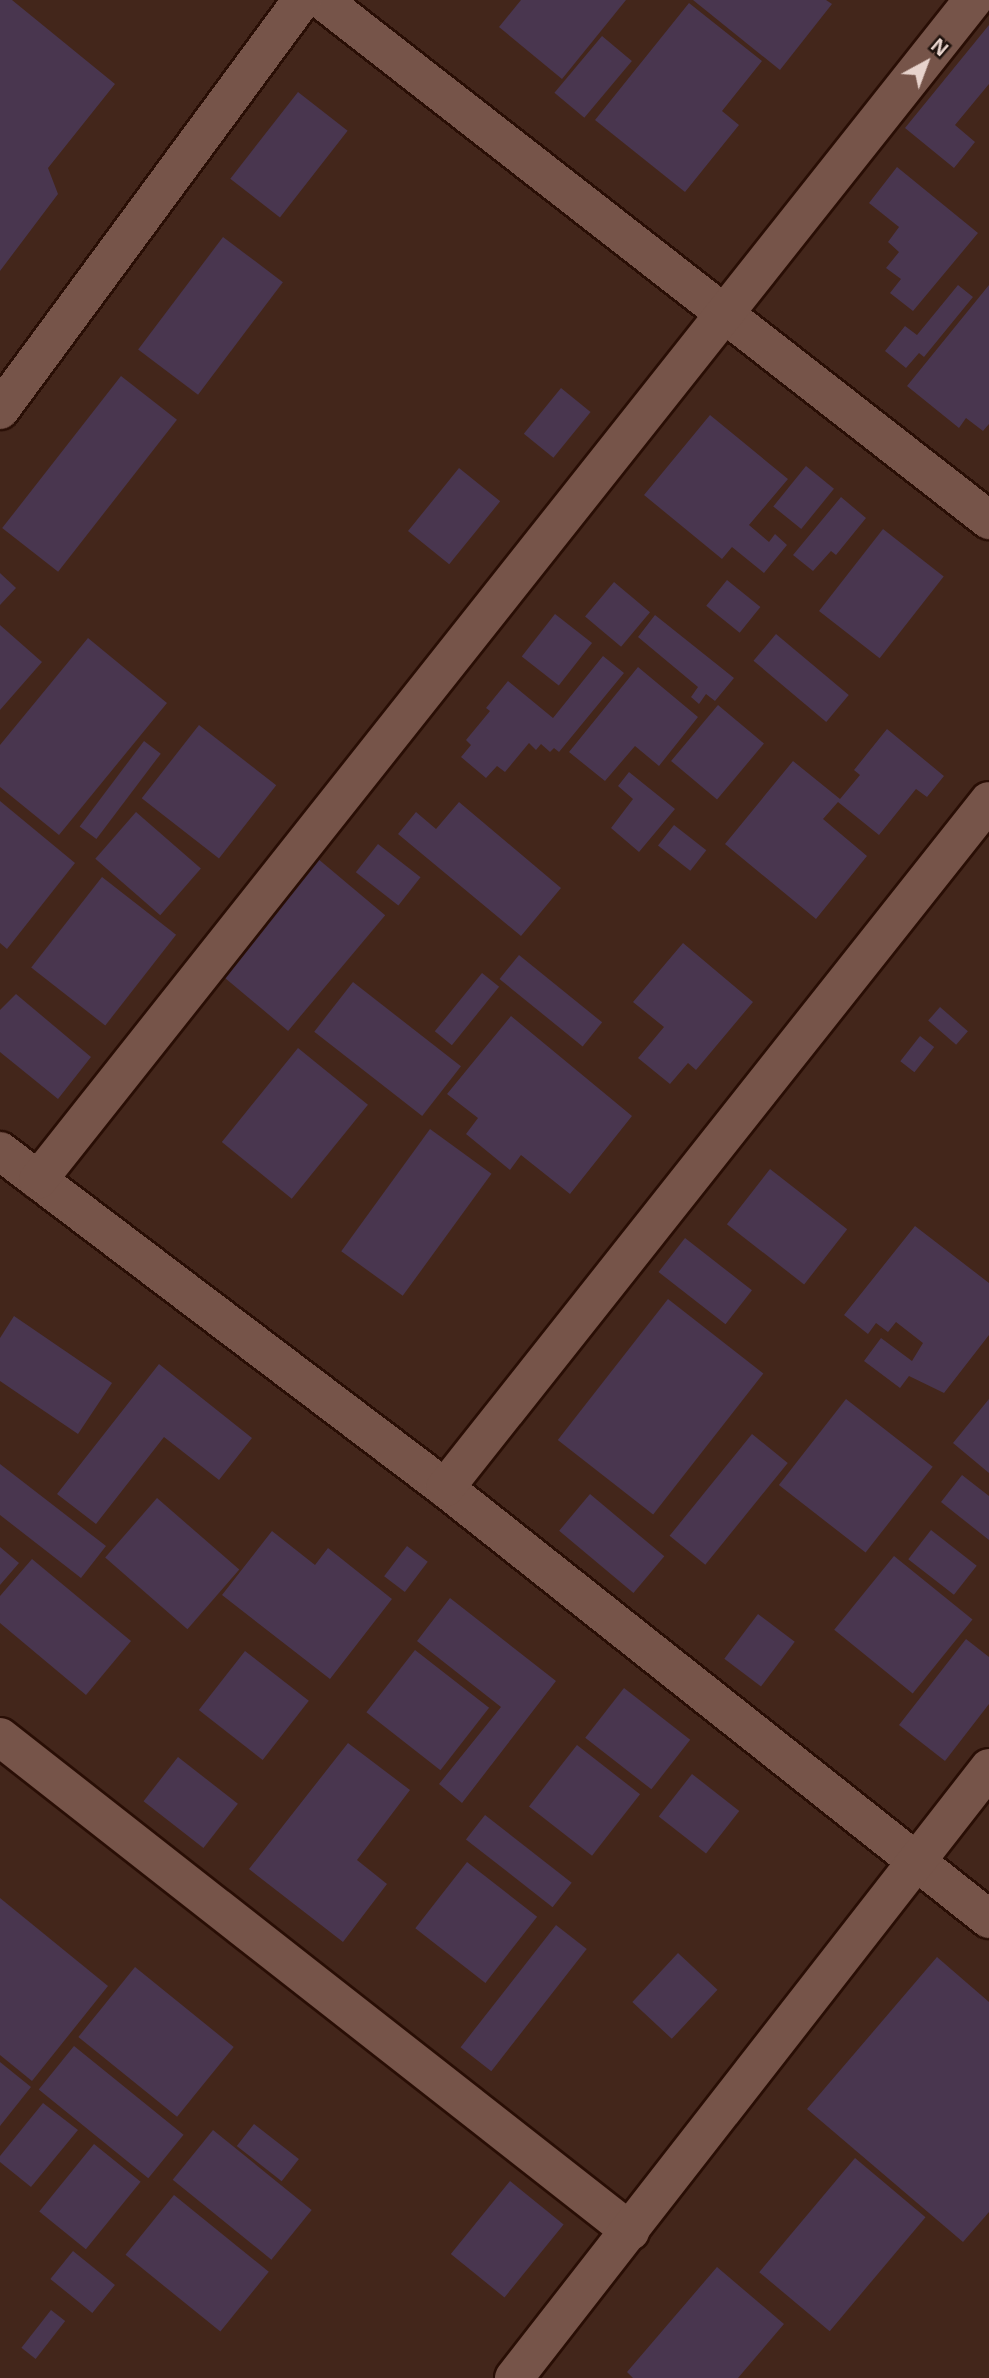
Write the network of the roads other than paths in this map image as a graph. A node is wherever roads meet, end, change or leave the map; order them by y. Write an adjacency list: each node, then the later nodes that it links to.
1 (302, 0): 5 (street)
2 (322, 0): 4 (street)
3 (974, 0): 4 (street)
4 (727, 312): 6 (street); 9 (street)
5 (0, 410)
6 (989, 520)
7 (989, 802): 10 (street)
8 (0, 1151): 9 (street)
9 (38, 1180): 10 (street)
10 (445, 1488): 13 (street)
11 (0, 1737): 15 (street)
12 (989, 1768): 13 (street)
13 (918, 1863): 14 (street); 15 (street)
14 (989, 1919)
15 (629, 2231): 16 (street)
16 (514, 2378)

